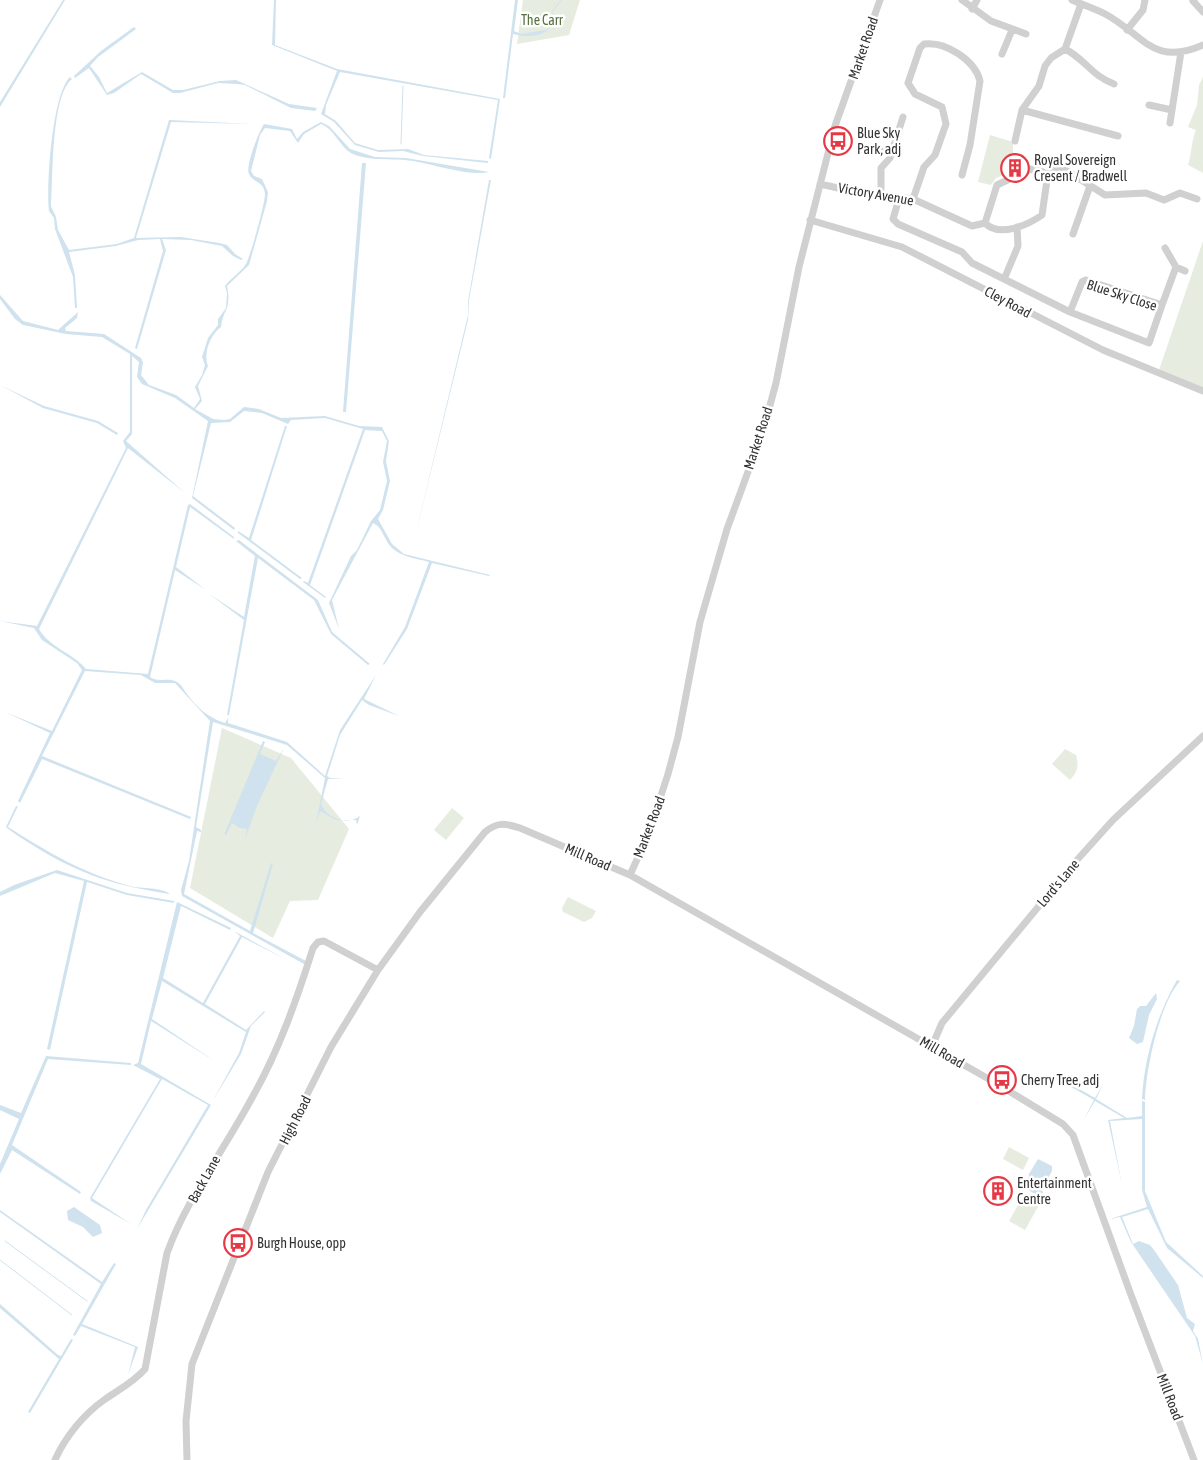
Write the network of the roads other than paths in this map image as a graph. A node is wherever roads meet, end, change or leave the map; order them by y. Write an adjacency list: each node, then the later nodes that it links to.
1 (880, 0): 29 (street, Market Road)
2 (962, 0): 8 (street)
3 (977, 0): 8 (street)
4 (1072, 0): 7 (street)
5 (1145, 0): 11 (street)
6 (1191, 2): 9 (street)
7 (1081, 4): 11 (street); 14 (street)
8 (972, 9): 10 (street)
9 (1203, 12)
10 (1012, 30): 12 (street); 16 (street)
11 (1126, 30): 15 (street)
12 (1026, 34)
13 (1203, 45): 15 (street)
14 (1065, 48): 17 (street); 19 (street)
15 (1181, 52): 20 (street)
16 (1002, 54)
17 (1114, 84)
18 (1148, 105): 20 (street)
19 (1022, 110): 23 (street); 24 (street)
20 (1172, 110): 22 (street)
21 (903, 117): 26 (street)
22 (1170, 122)
23 (1118, 136)
24 (1015, 141)
25 (882, 151): 26 (street)
26 (891, 153): 32 (street)
27 (1046, 174): 30 (street); 38 (street); 39 (street, Victory Avenue)
28 (962, 175): 34 (street)
29 (820, 184): 32 (street, Victory Avenue); 37 (street, Market Road)
30 (1090, 186): 33 (street); 40 (street)
31 (1192, 187): 33 (street)
32 (881, 196): 34 (street, Victory Avenue)
33 (1188, 196): 35 (street)
34 (913, 199): 38 (street, Victory Avenue)
35 (1197, 199)
36 (898, 202): 44 (street, Blue Sky Close)
37 (810, 220): 47 (street, Cley Road); 50 (street, Market Road)
38 (986, 223): 39 (street, Victory Avenue)
39 (1017, 227): 44 (street)
40 (1073, 234)
41 (1165, 248): 42 (street)
42 (1176, 267): 43 (street); 45 (street)
43 (1186, 270)
44 (1005, 277): 46 (street, Blue Sky Close)
45 (1162, 305): 46 (street, Blue Sky Close); 46 (street, Blue Sky Close)
46 (1070, 312)
47 (1203, 391)
48 (1203, 736): 52 (street, Lord's Lane)
49 (497, 824): 50 (street, Mill Road); 51 (street, High Road)
50 (630, 875): 52 (street, Mill Road)
51 (378, 970): 53 (street, Back Lane); 54 (street, High Road)
52 (932, 1046): 55 (street, Mill Road)
53 (55, 1460)
54 (187, 1460)
55 (1194, 1460)

